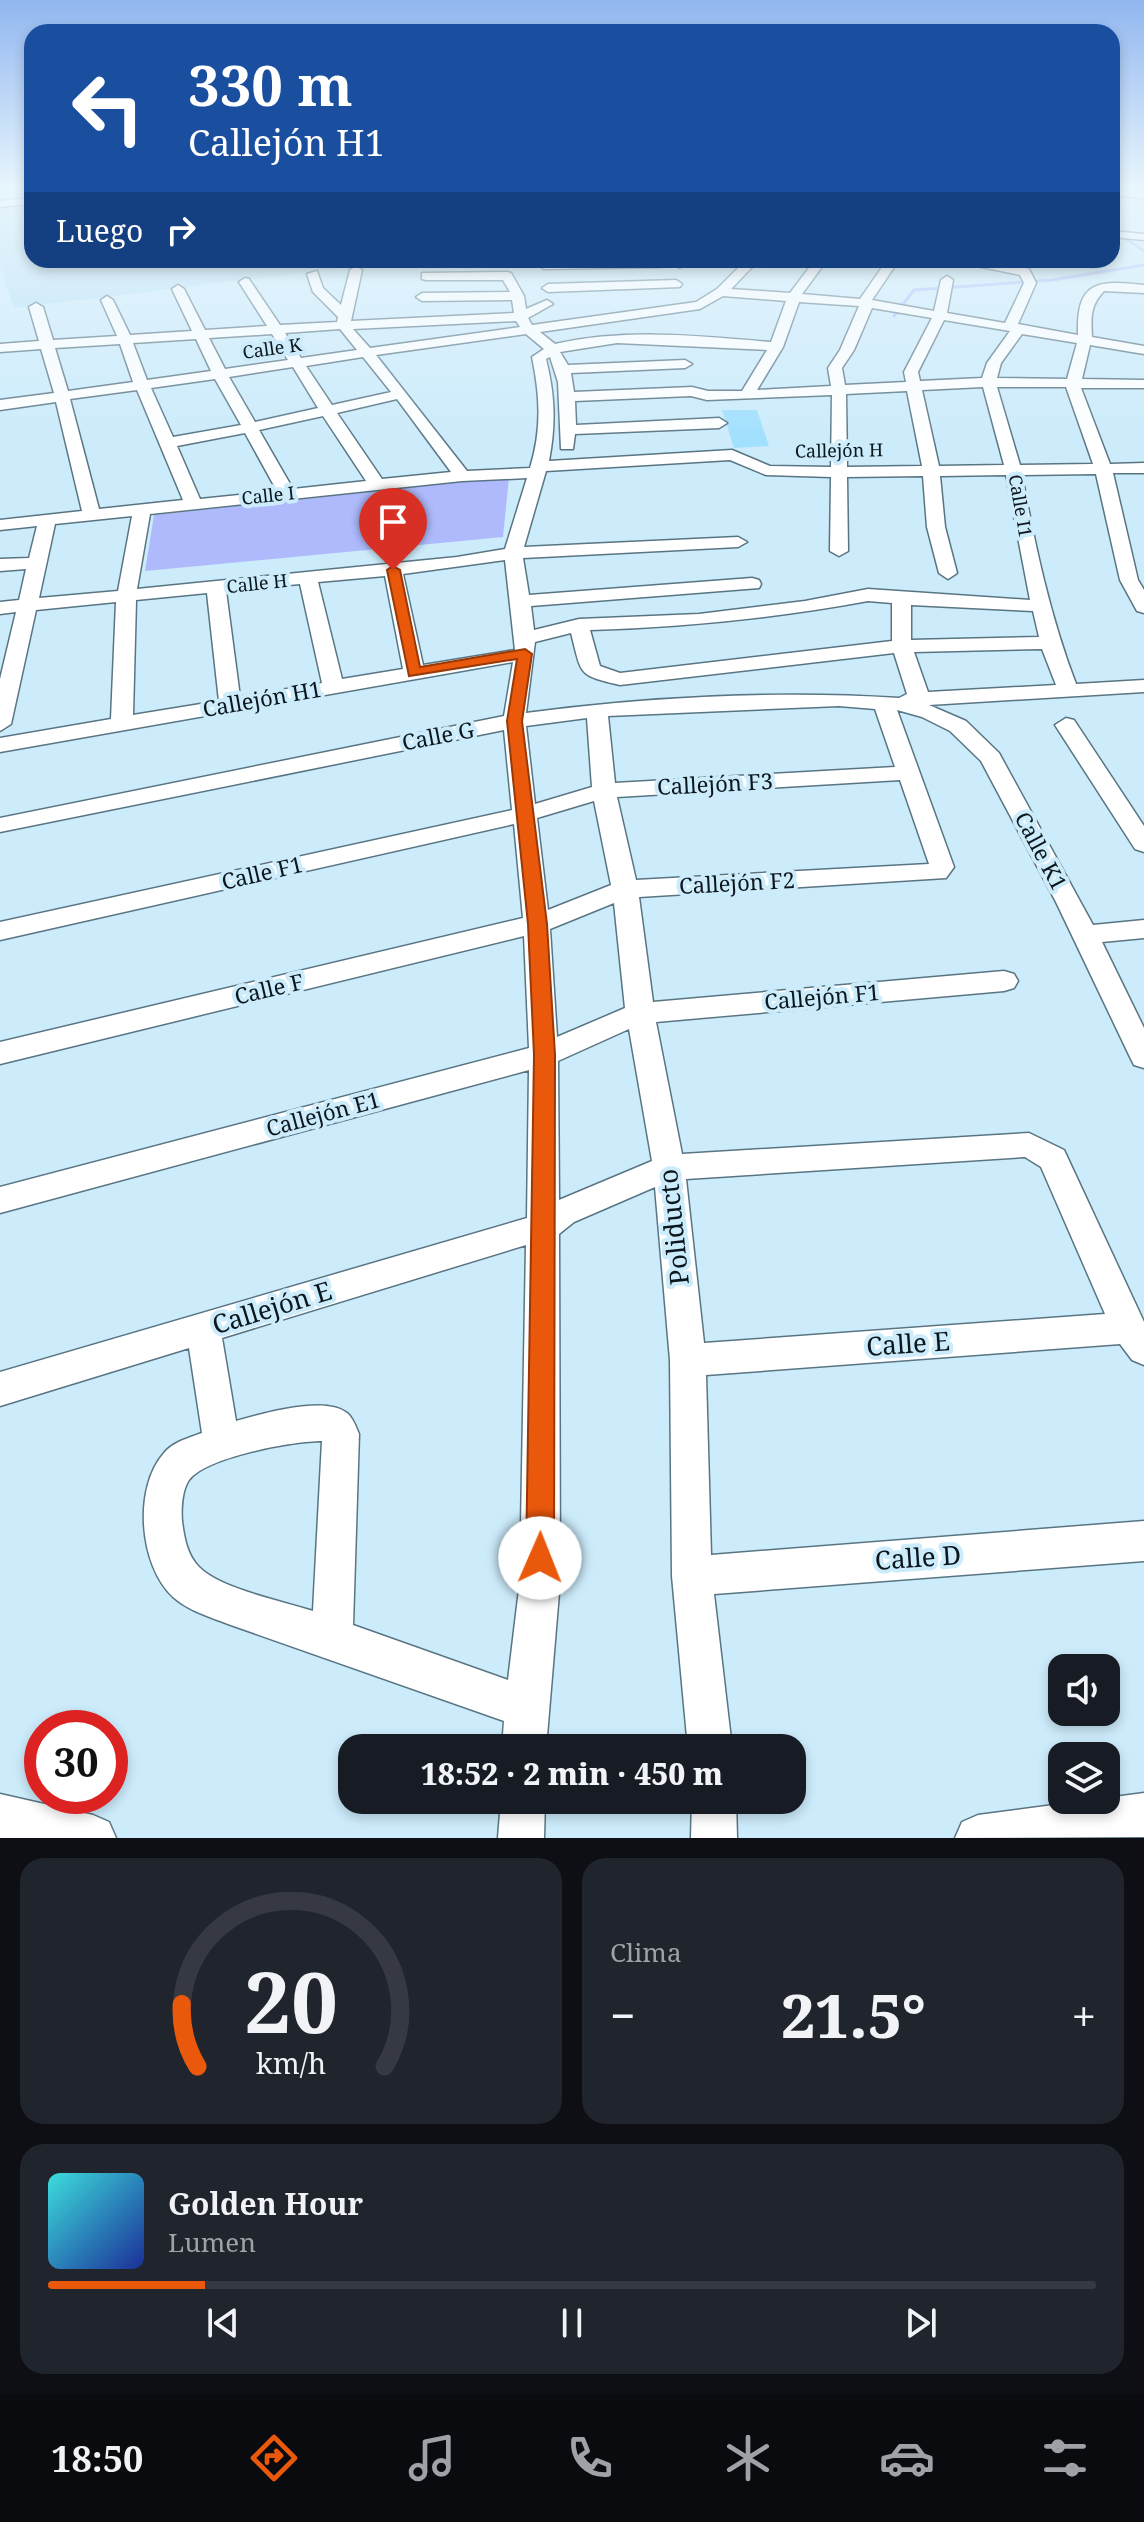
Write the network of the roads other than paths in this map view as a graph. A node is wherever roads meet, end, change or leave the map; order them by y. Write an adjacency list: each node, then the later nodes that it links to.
1 (313, 274): 25 (street)
2 (355, 275): 25 (street)
3 (545, 275): 17 (street)
4 (679, 275): 12 (street)
5 (738, 275): 15 (street)
6 (810, 275): 19 (street)
7 (883, 275): 21 (street)
8 (1026, 275): 29 (street)
9 (426, 276): 16 (street); 18 (street)
10 (947, 280): 24 (street)
11 (245, 282): 30 (street)
12 (676, 284): 17 (street); 22 (street)
13 (178, 289): 31 (street)
14 (1144, 289): 32 (street)
15 (721, 292): 19 (street); 22 (street, Calle K)
16 (518, 296): 18 (street); 27 (street)
17 (548, 296): 27 (street); 28 (street)
18 (422, 297): 26 (street)
19 (794, 297): 21 (street); 38 (street)
20 (107, 300): 33 (street)
21 (864, 303): 24 (street); 51 (street)
22 (682, 306): 28 (street, Calle K)
23 (36, 307): 36 (street)
24 (940, 316): 29 (street); 50 (street)
25 (343, 320): 26 (street); 30 (street); 41 (street)
26 (427, 320): 27 (street); 35 (street)
27 (525, 324): 28 (street, Calle K); 35 (street, Calle K); 37 (street)
28 (549, 326)
29 (1015, 328): 32 (street); 46 (street)
30 (277, 330): 31 (street); 42 (street)
31 (203, 335): 33 (street); 45 (street)
32 (1084, 339): 40 (street); 49 (street)
33 (125, 340): 36 (street); 48 (street)
34 (686, 341): 37 (street); 38 (street); 43 (street)
35 (454, 342): 41 (street, Calle K)
36 (49, 345): 39 (street); 55 (street)
37 (550, 347): 44 (street); 67 (street)
38 (776, 347): 54 (street)
39 (0, 348)
40 (1144, 350)
41 (368, 354): 42 (street, Calle K); 52 (street)
42 (298, 364): 45 (street, Calle K); 58 (street)
43 (685, 364): 44 (street); 53 (street)
44 (563, 369): 56 (street)
45 (220, 374): 48 (street, Calle K); 60 (street)
46 (988, 382): 49 (street); 50 (street); 63 (street, Calle I1)
47 (1144, 384): 49 (street)
48 (142, 385): 55 (street, Calle K); 61 (street)
49 (1073, 385): 64 (street)
50 (915, 388): 51 (street); 66 (street)
51 (839, 391): 54 (street); 68 (street)
52 (401, 394): 58 (street); 69 (street)
53 (700, 394): 54 (street); 56 (street); 59 (street)
54 (747, 395)
55 (62, 396): 57 (street, Calle K); 74 (street)
56 (566, 397): 59 (street)
57 (0, 405)
58 (325, 410): 60 (street); 70 (street)
59 (719, 423): 62 (street)
60 (249, 428): 61 (street); 71 (street)
61 (170, 442): 72 (street)
62 (732, 455): 67 (street, Callejón H); 68 (street, Callejón H)
63 (1013, 468): 64 (street, Callejón H); 66 (street, Callejón H); 92 (street, Calle I1)
64 (1103, 468): 65 (street, Callejón H); 85 (street)
65 (1144, 468)
66 (931, 469): 68 (street, Callejón H); 83 (street)
67 (538, 470): 69 (street, Calle I); 79 (street)
68 (840, 471): 78 (street)
69 (462, 476): 70 (street, Calle I)
70 (377, 485): 71 (street, Calle I)
71 (287, 494): 72 (street, Calle I)
72 (193, 504): 73 (street, Calle I)
73 (142, 509): 74 (street, Calle I); 88 (street)
74 (92, 515): 75 (street, Calle I)
75 (47, 520): 76 (street, Calle I); 80 (street)
76 (0, 525)
77 (738, 542): 79 (street, Calle H)
78 (839, 551)
79 (513, 553): 82 (street, Calle H); 90 (street)
80 (36, 563): 81 (street); 91 (street)
81 (0, 565)
82 (393, 570): 84 (street, Calle H); 99 (street)
83 (948, 573)
84 (308, 579): 87 (street, Calle H); 101 (street)
85 (1137, 580): 93 (street)
86 (752, 584): 90 (street)
87 (216, 588): 88 (street, Calle H); 104 (street)
88 (126, 597): 91 (street, Calle H); 107 (street)
89 (902, 599): 92 (street, Callejón H1); 95 (street, Callejón H1); 98 (street)
90 (521, 601): 97 (street)
91 (28, 605): 94 (street, Calle H); 108 (street)
92 (1041, 606): 96 (street, Calle I1)
93 (1144, 607)
94 (0, 608)
95 (579, 625): 97 (street, Callejón H1); 98 (street)
96 (1050, 643): 98 (street); 102 (street, Calle I1)
97 (524, 646): 99 (street, Callejón H1); 106 (street)
98 (900, 646): 103 (street)
99 (414, 673): 101 (street, Callejón H1)
100 (1144, 686): 102 (street, Calle G)
101 (333, 687): 104 (street, Callejón H1)
102 (1068, 690): 103 (street, Calle G)
103 (901, 701): 105 (street, Calle G); 111 (street); 120 (street, Calle K1)
104 (230, 704): 107 (street, Callejón H1)
105 (597, 710): 106 (street, Calle G); 112 (street, Poliducto)
106 (514, 721): 113 (street); 114 (street, Calle G)
107 (122, 723): 110 (street, Callejón H1)
108 (0, 724)
109 (1066, 725): 115 (street)
110 (0, 745)
111 (909, 773): 112 (street, Callejón F3); 116 (street, Callejón F2)
112 (604, 791): 113 (street, Callejón F3); 116 (street, Poliducto)
113 (525, 814): 117 (street); 119 (street, Calle F1)
114 (0, 825)
115 (1144, 844)
116 (625, 889): 117 (street, Callejón F2); 122 (street, Poliducto)
117 (537, 924): 123 (street, Calle F); 124 (street)
118 (1144, 929): 120 (street)
119 (0, 931)
120 (1085, 935): 125 (street, Calle K1)
121 (1004, 981): 122 (street, Callejón F1)
122 (640, 1013): 124 (street, Callejón E1); 126 (street, Poliducto)
123 (0, 1053)
124 (544, 1055): 127 (street, Callejón E1); 128 (street)
125 (1144, 1057)
126 (669, 1167): 128 (street, Callejón E); 130 (street); 131 (street, Poliducto)
127 (0, 1200)
128 (545, 1226): 129 (street, Callejón E); 137 (street)
129 (203, 1328): 132 (street, Callejón E); 133 (street)
130 (1136, 1339): 131 (street, Calle E)
131 (688, 1360): 135 (street, Poliducto)
132 (0, 1389)
133 (222, 1445): 136 (street); 136 (street)
134 (1144, 1541): 135 (street, Calle D)
135 (692, 1576): 139 (street, Poliducto)
136 (332, 1638): 137 (street)
137 (525, 1707): 138 (street)
138 (524, 1734)
139 (709, 1734)
140 (522, 1814): 145 (street)
141 (714, 1814): 146 (street)
142 (1144, 1815): 147 (street)
143 (0, 1817): 144 (street)
144 (93, 1838)
145 (521, 1838)
146 (714, 1838)
147 (978, 1838)

